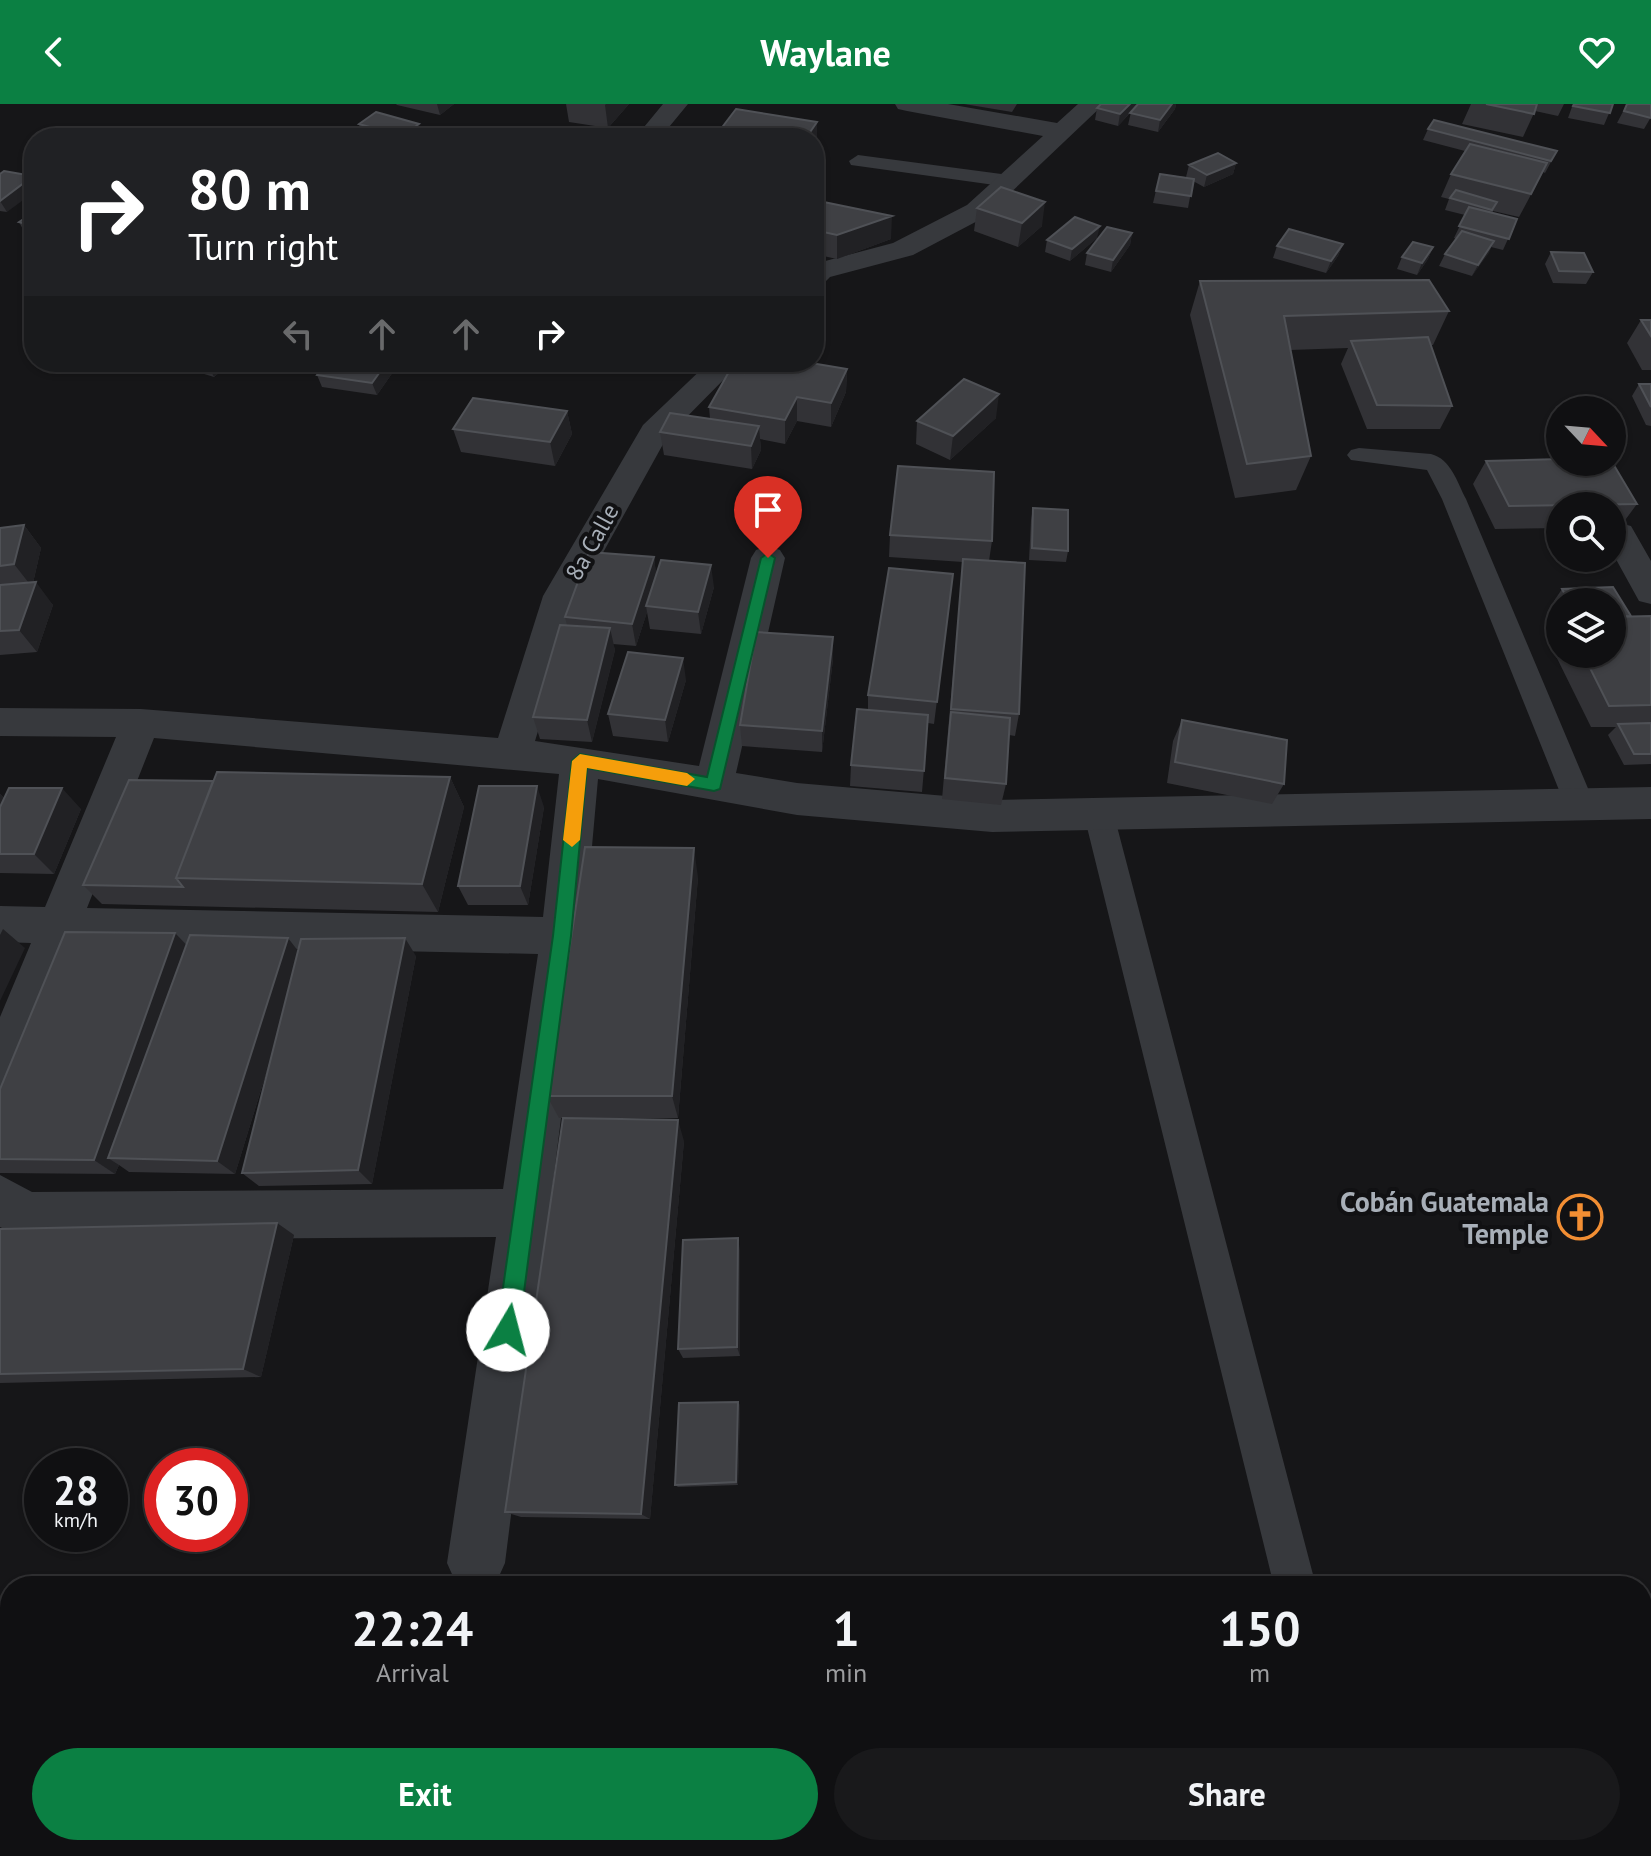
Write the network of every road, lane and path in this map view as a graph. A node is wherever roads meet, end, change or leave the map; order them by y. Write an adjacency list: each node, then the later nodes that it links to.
1 (676, 104): 4 (street)
2 (907, 104): 5 (street)
3 (1092, 104): 5 (street)
4 (656, 128)
5 (1063, 132): 7 (street)
6 (858, 161): 7 (lane)
7 (1009, 181): 8 (street)
8 (824, 271)
9 (716, 372): 16 (street, 8a Calle)
10 (1359, 455): 20 (lane)
11 (1626, 547): 13 (street)
12 (768, 558): 18 (street)
13 (1651, 592)
14 (0, 722): 15 (street)
15 (141, 723): 16 (street); 23 (street)
16 (512, 754): 17 (street)
17 (580, 761): 18 (street); 24 (street)
18 (714, 784): 21 (street)
19 (1651, 803): 20 (street)
20 (1580, 805): 21 (street)
21 (1099, 815): 29 (lane)
22 (0, 924): 23 (street)
23 (58, 926): 24 (street); 25 (street)
24 (562, 936): 27 (street)
25 (0, 1072)
26 (0, 1199): 27 (street)
27 (524, 1213): 28 (street)
28 (476, 1563)
29 (1292, 1576)

